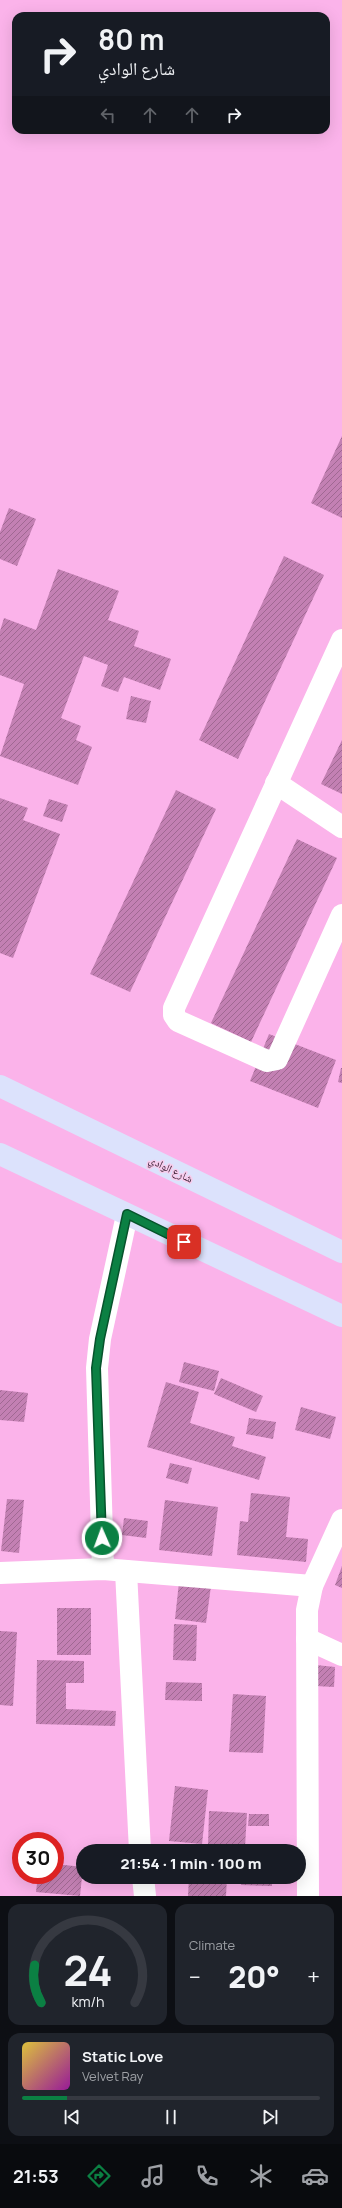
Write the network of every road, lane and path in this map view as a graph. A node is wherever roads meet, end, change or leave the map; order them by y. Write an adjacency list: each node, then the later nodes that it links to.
1 (342, 640): 2 (street)
2 (276, 783): 3 (street); 4 (street)
3 (342, 828)
4 (342, 916)
5 (0, 1086): 8 (main road, شارع الوادي)
6 (0, 1154): 7 (main road)
7 (127, 1214): 9 (main road); 11 (street)
8 (342, 1252)
9 (342, 1316)
10 (342, 1520): 14 (street)
11 (103, 1569): 12 (street); 13 (street)
12 (126, 1571): 14 (street); 17 (street)
13 (0, 1573)
14 (312, 1586): 15 (street)
15 (307, 1639): 16 (street); 20 (street)
16 (342, 1655)
17 (140, 1844)
18 (144, 1884): 19 (street)
19 (145, 1896)
20 (308, 1896)

